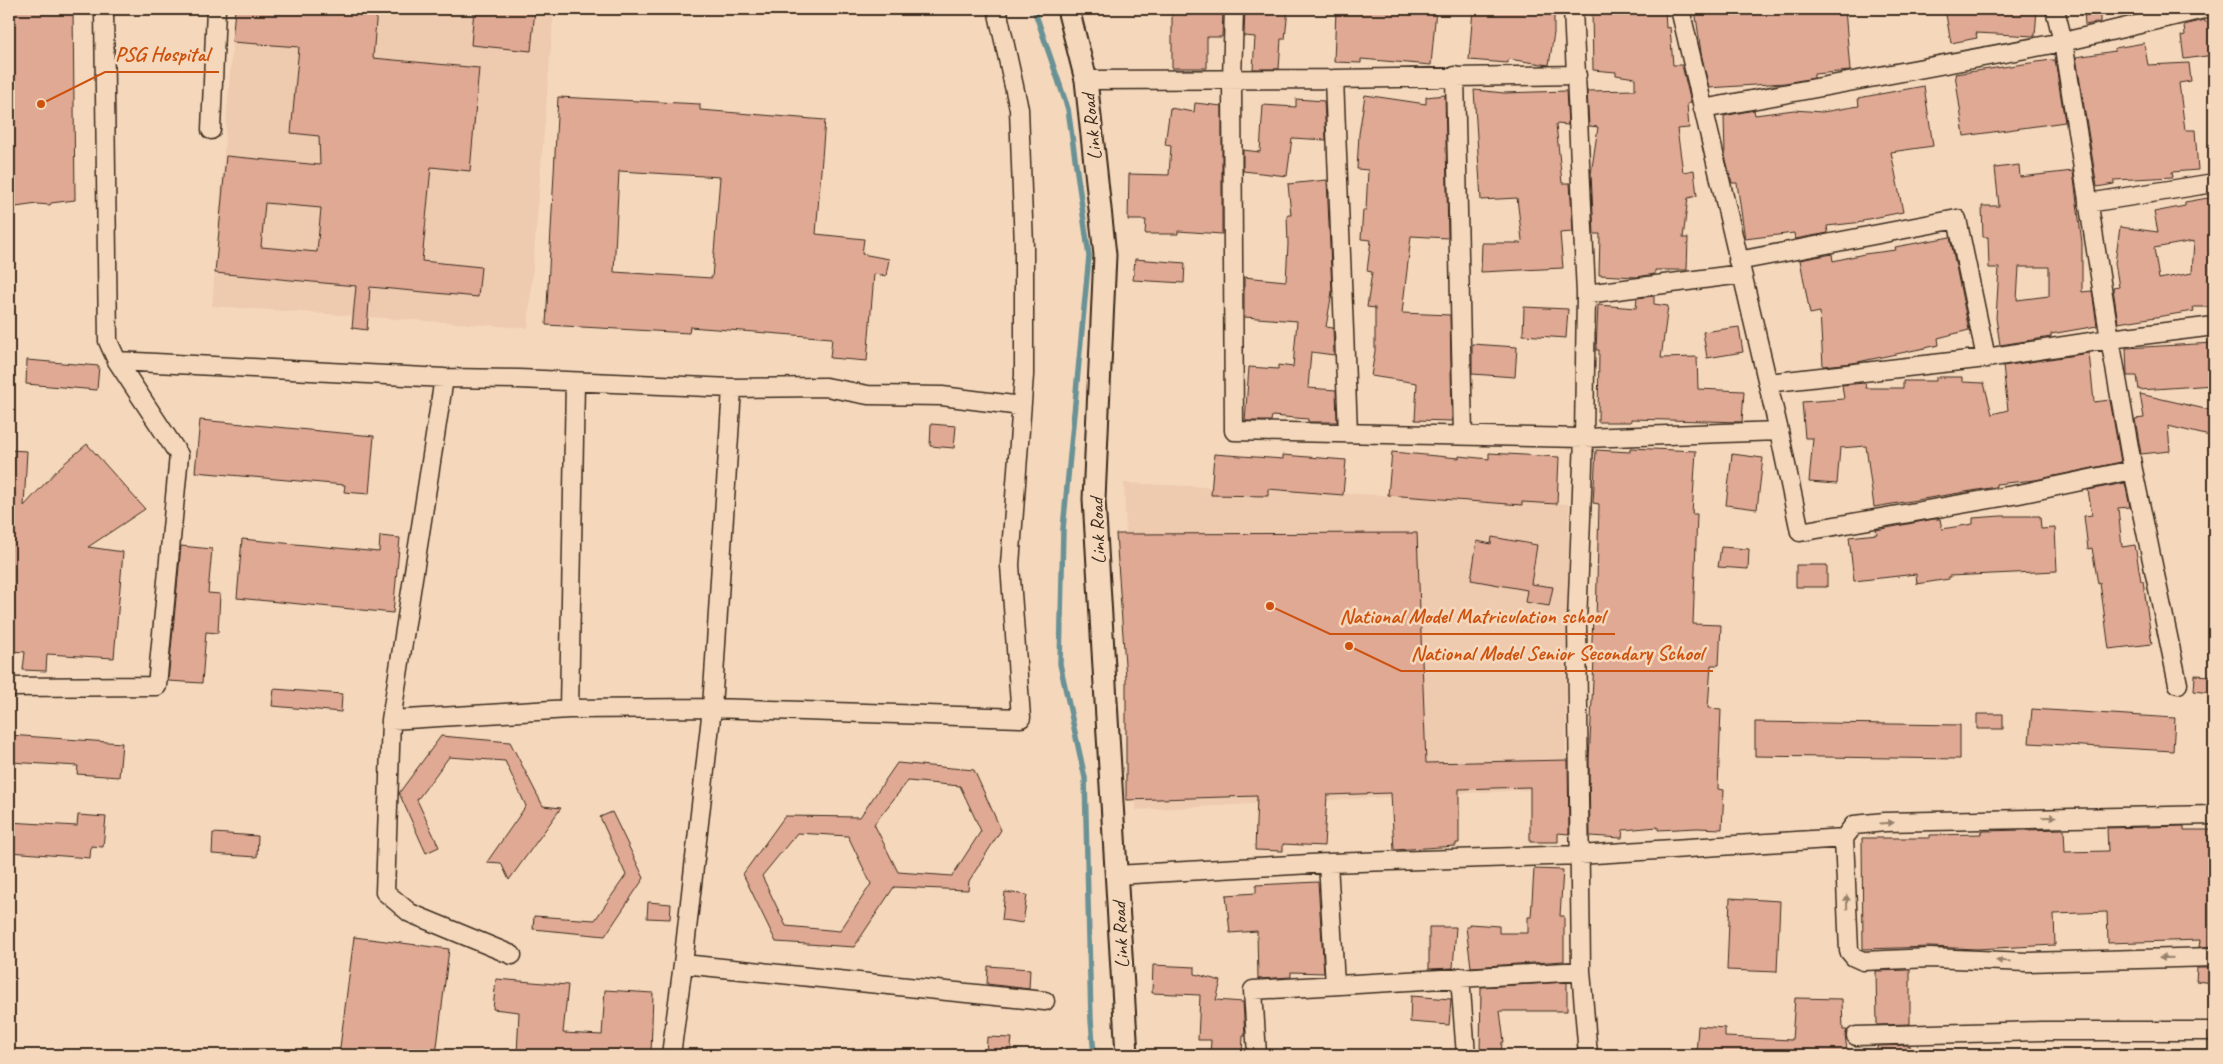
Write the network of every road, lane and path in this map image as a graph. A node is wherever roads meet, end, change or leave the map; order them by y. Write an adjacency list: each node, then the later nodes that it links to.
1 (104, 9): 26 (street)
2 (216, 9): 18 (street)
3 (997, 9): 31 (street)
4 (1068, 9): 15 (street, Link Road)
5 (1234, 9): 16 (street)
6 (1573, 9): 12 (street)
7 (1680, 9): 17 (street)
8 (2055, 9): 11 (street)
9 (2204, 9): 10 (street)
10 (2184, 11): 11 (street)
11 (2062, 42): 17 (street); 20 (street)
12 (1577, 75): 13 (street); 22 (street)
13 (1455, 76): 14 (street); 34 (street)
14 (1334, 79): 16 (street); 33 (street)
15 (1086, 80): 16 (street); 46 (street, Link Road)
16 (1232, 80): 33 (street)
17 (1703, 109): 21 (street)
18 (211, 130)
19 (2214, 183): 20 (street)
20 (2088, 203): 24 (street)
21 (1740, 267): 22 (street); 25 (street); 29 (street)
22 (1586, 294): 35 (street)
23 (2214, 326): 24 (street)
24 (2110, 339): 25 (street); 36 (street)
25 (1986, 358): 29 (street)
26 (117, 361): 27 (street); 38 (street)
27 (444, 378): 28 (street); 41 (street)
28 (575, 382): 30 (street); 40 (street)
29 (1768, 383): 32 (street)
30 (732, 388): 31 (street); 39 (street)
31 (1022, 406): 39 (street)
32 (1780, 431): 35 (street); 36 (street)
33 (1348, 432): 34 (street)
34 (1463, 435): 35 (street)
35 (1584, 438): 44 (street)
36 (2133, 470): 37 (street)
37 (2178, 684)
38 (9, 687)
39 (712, 708): 40 (street); 49 (street)
40 (569, 709): 41 (street)
41 (390, 720): 47 (street)
42 (2214, 815): 43 (street, one-way to 42)
43 (1844, 838): 44 (street); 48 (street, one-way to 43)
44 (1579, 856): 45 (street); 50 (street)
45 (1328, 863): 46 (street); 52 (street)
46 (1116, 874): 57 (street, Link Road)
47 (512, 955)
48 (2214, 957)
49 (683, 964): 53 (street); 56 (street)
50 (1581, 971): 51 (street); 60 (street)
51 (1460, 978): 52 (street); 59 (street)
52 (1335, 985): 58 (street)
53 (1045, 1001)
54 (2214, 1030): 55 (street)
55 (1856, 1036)
56 (671, 1055)
57 (1127, 1055)
58 (1258, 1055)
59 (1466, 1055)
60 (1588, 1055)

